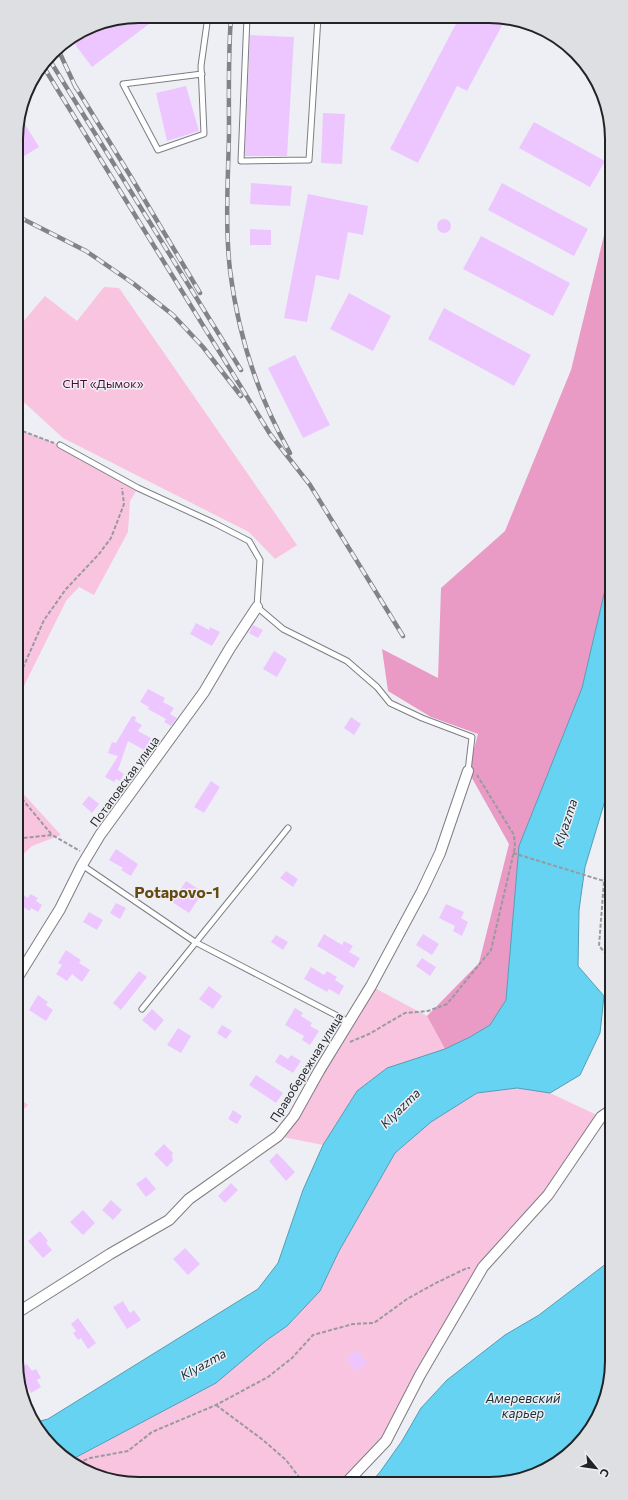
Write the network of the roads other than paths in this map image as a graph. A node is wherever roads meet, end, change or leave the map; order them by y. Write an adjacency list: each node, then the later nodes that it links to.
1 (207, 23): 4 (lane)
2 (246, 23): 3 (lane)
3 (318, 23)
4 (202, 74): 4 (lane)
5 (60, 445): 6 (lane)
6 (257, 607): 7 (lane); 9 (street, Потаповская улица)
7 (469, 767): 13 (street, Правобережная улица)
8 (288, 828): 10 (lane)
9 (85, 860): 10 (lane); 11 (street, Потаповская улица)
10 (195, 942): 12 (lane); 13 (lane)
11 (23, 969)
12 (142, 1009)
13 (349, 1022): 15 (street, Правобережная улица)
14 (605, 1114): 16 (street)
15 (23, 1309)
16 (352, 1477)

